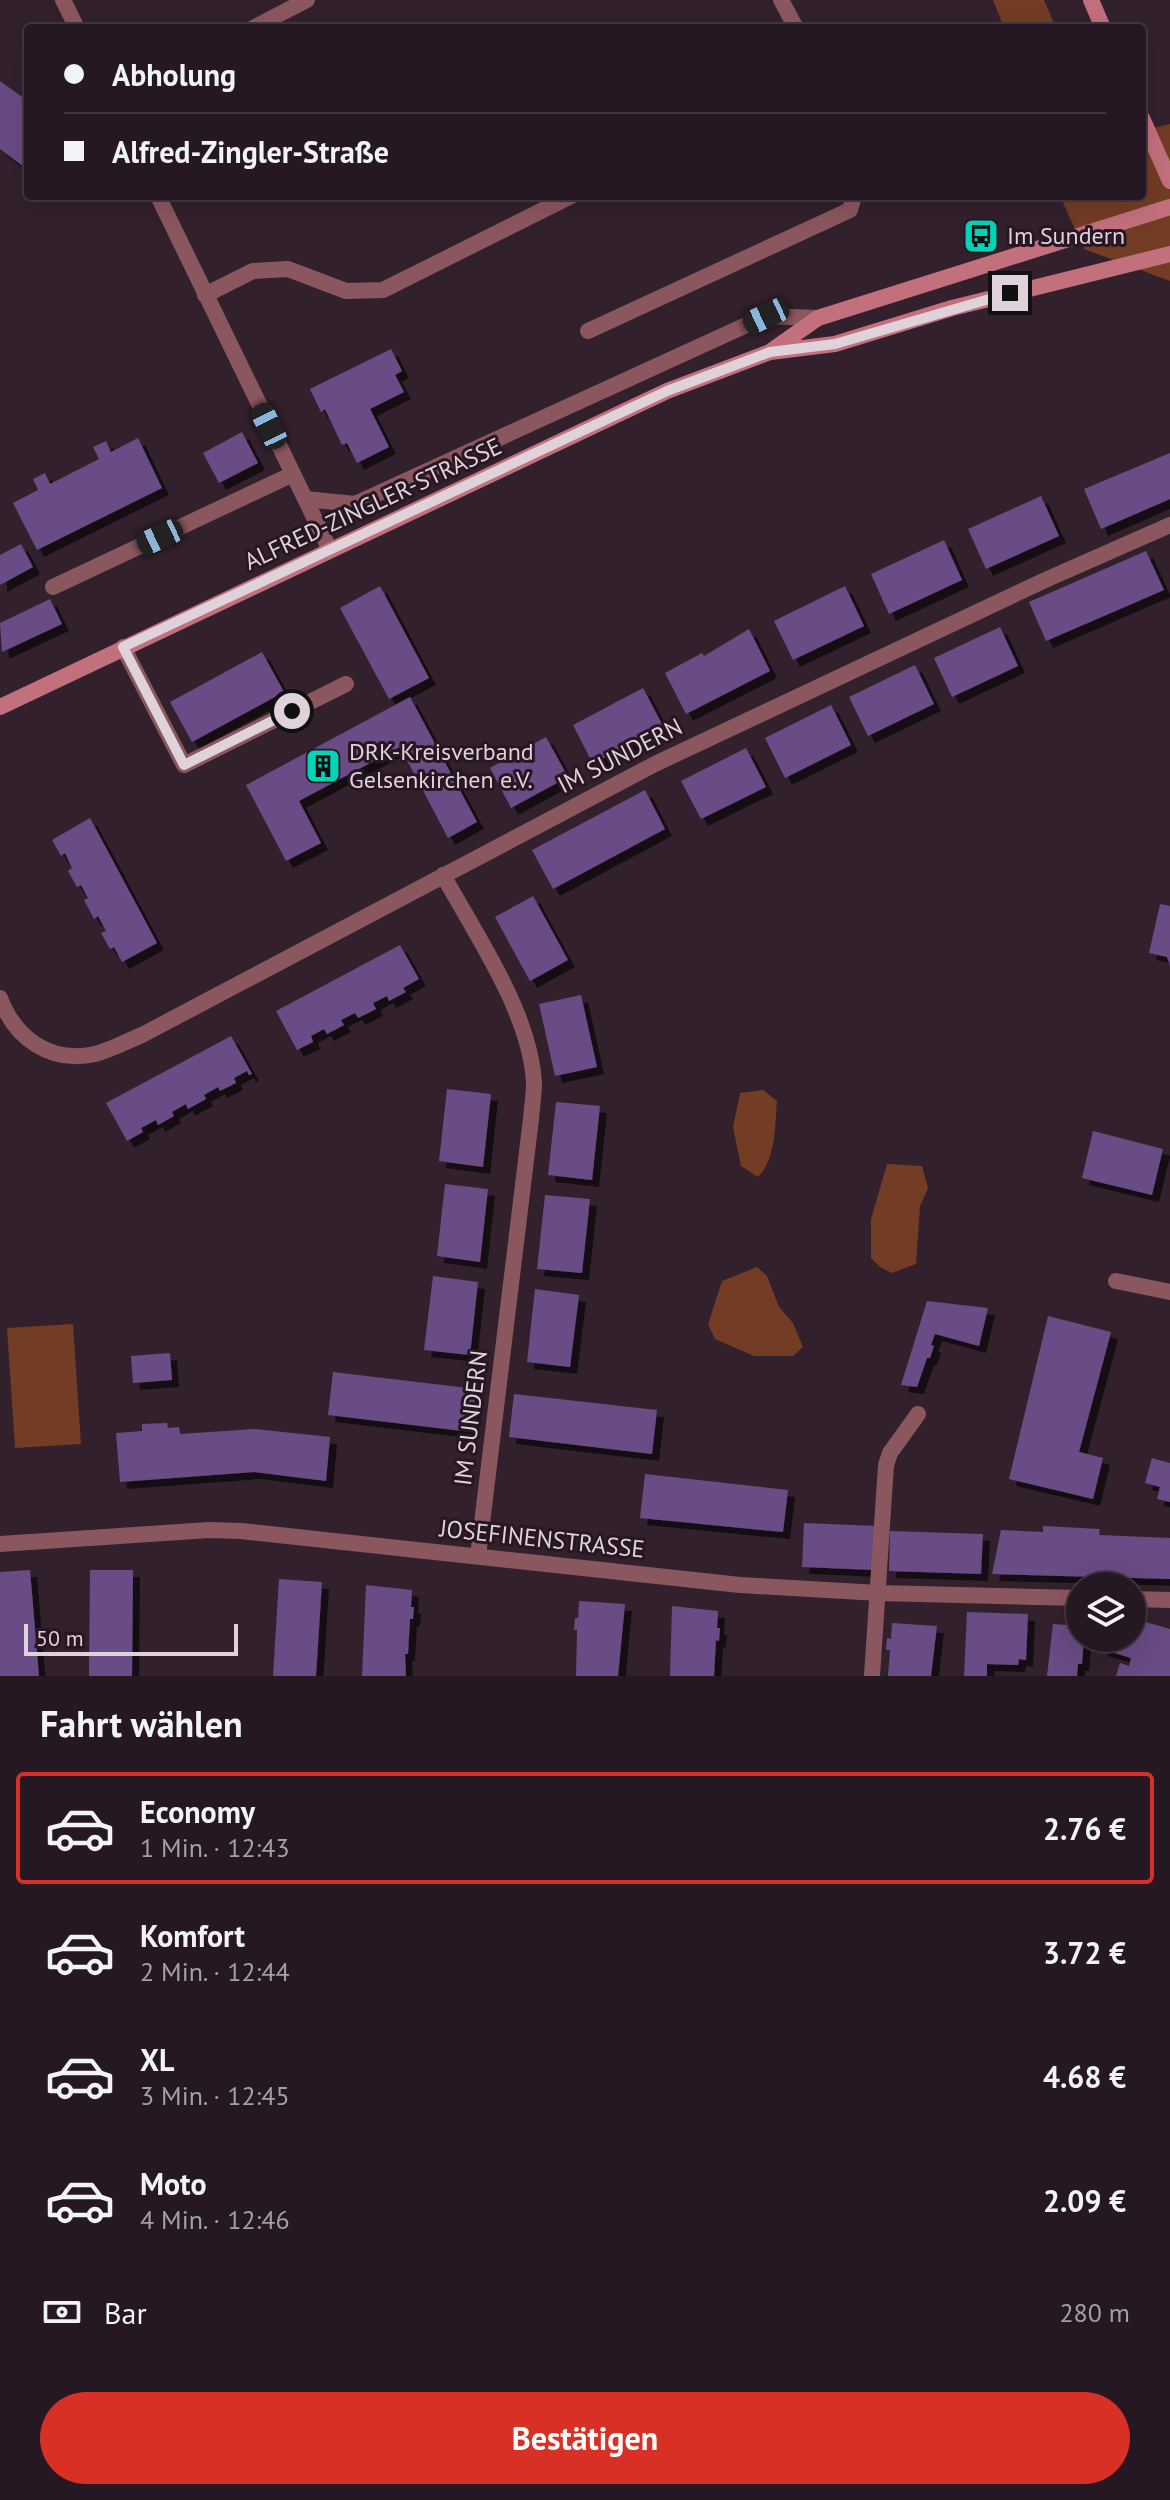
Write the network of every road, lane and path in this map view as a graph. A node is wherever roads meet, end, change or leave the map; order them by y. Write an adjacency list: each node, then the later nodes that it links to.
1 (63, 0): 5 (street)
2 (307, 0): 6 (street)
3 (781, 0): 7 (street)
4 (1091, 0): 8 (street)
5 (75, 24)
6 (261, 24)
7 (794, 24)
8 (1101, 24)
9 (1146, 127): 10 (street)
10 (1170, 181)
11 (160, 200): 16 (street)
12 (563, 200): 16 (street)
13 (853, 200): 18 (street)
14 (1170, 207): 17 (street, ALFRED-ZINGLER-STRASSE)
15 (1170, 254): 19 (street, ALFRED-ZINGLER-STRASSE)
16 (205, 295): 20 (street)
17 (818, 318): 19 (street, ALFRED-ZINGLER-STRASSE); 21 (street)
18 (588, 331)
19 (770, 352): 23 (street, ALFRED-ZINGLER-STRASSE)
20 (293, 474): 21 (street); 24 (street)
21 (305, 499): 23 (street)
22 (1170, 525): 28 (street, IM SUNDERN)
23 (330, 550): 25 (street, ALFRED-ZINGLER-STRASSE)
24 (53, 587)
25 (123, 647): 26 (street); 27 (street, ALFRED-ZINGLER-STRASSE)
26 (346, 684)
27 (0, 707)
28 (443, 875): 29 (street, IM SUNDERN); 34 (street, IM SUNDERN)
29 (0, 998)
30 (1116, 1281): 31 (street)
31 (1170, 1292)
32 (918, 1414): 35 (street)
33 (0, 1544): 34 (street, JOSEFINENSTRASSE)
34 (478, 1556): 35 (street, JOSEFINENSTRASSE)
35 (879, 1593): 36 (street, JOSEFINENSTRASSE); 39 (street)
36 (1066, 1598)
37 (1146, 1599): 38 (street)
38 (1170, 1600)
39 (872, 1676)

